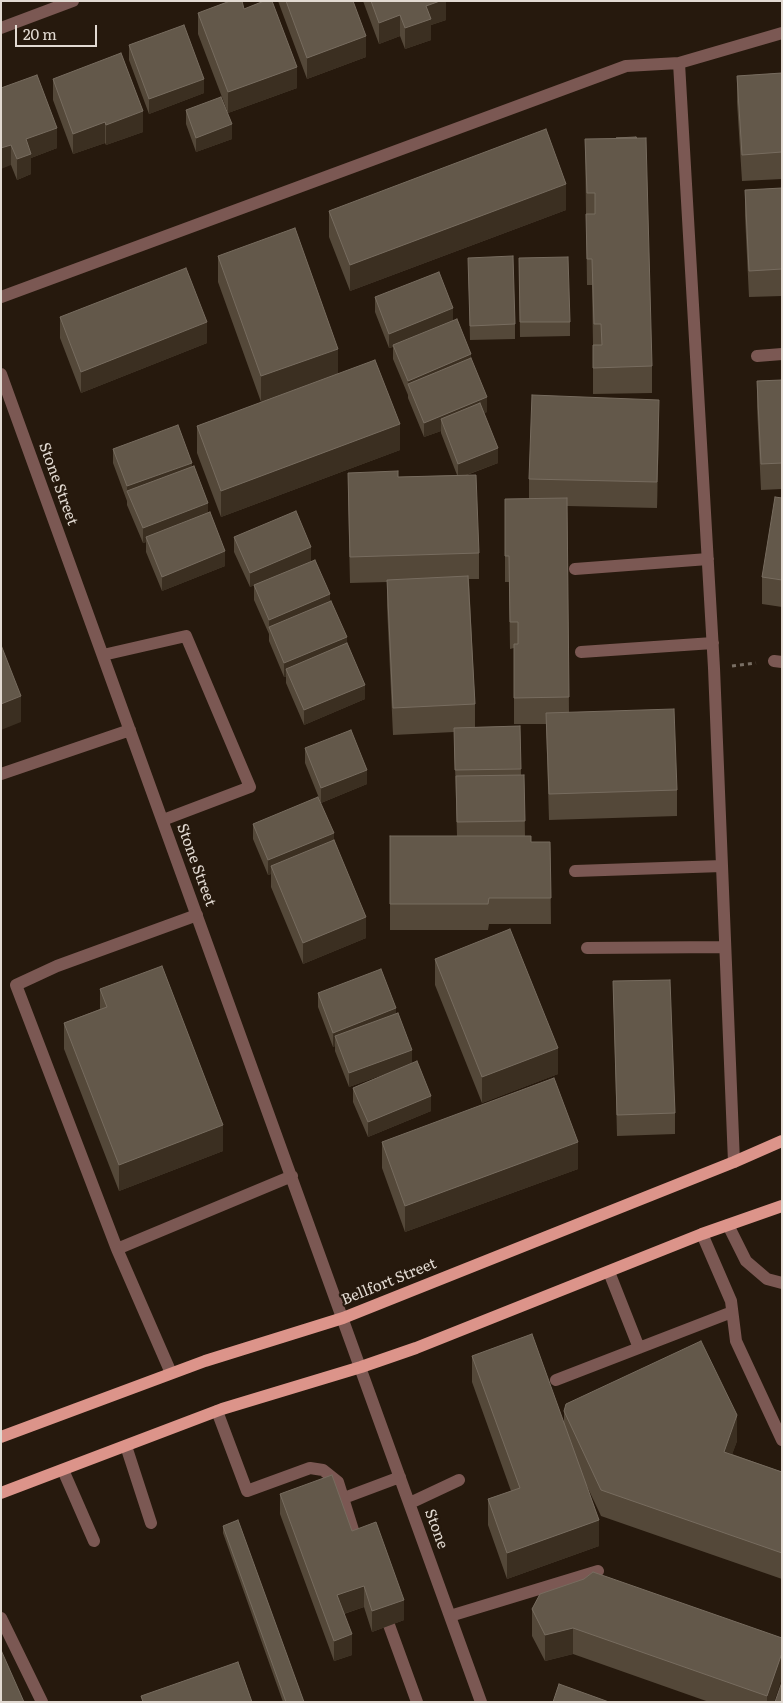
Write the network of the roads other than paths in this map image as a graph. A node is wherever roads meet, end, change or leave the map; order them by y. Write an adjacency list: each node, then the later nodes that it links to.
1 (73, 1): 2 (street)
2 (1, 28)
3 (782, 32): 4 (street)
4 (679, 63): 5 (street); 9 (street)
5 (1, 297)
6 (782, 354): 7 (street)
7 (757, 356)
8 (1, 374): 13 (street, Stone Street)
9 (708, 559): 10 (street); 11 (street)
10 (575, 569)
11 (713, 643): 12 (street); 17 (street)
12 (581, 652)
13 (103, 655): 14 (street, Stone Street); 16 (street)
14 (130, 730): 15 (street); 16 (street, Stone Street)
15 (1, 774)
16 (163, 820): 19 (street, Stone Street)
17 (722, 866): 18 (street); 20 (street)
18 (575, 871)
19 (197, 916): 24 (street, Stone Street); 28 (street)
20 (725, 947): 21 (street); 23 (street)
21 (588, 948)
22 (782, 1141): 23 (main road, Bellfort Street)
23 (734, 1162): 32 (main road, Bellfort Street)
24 (292, 1176): 28 (street); 32 (street, Stone Street)
25 (782, 1206): 26 (main road)
26 (728, 1225): 27 (main road); 30 (street)
27 (702, 1234): 29 (main road); 31 (street)
28 (117, 1249): 35 (street)
29 (608, 1272): 33 (street); 34 (main road)
30 (782, 1283)
31 (732, 1312): 33 (street); 39 (street)
32 (343, 1318): 34 (street, Stone Street); 35 (main road, Bellfort Street)
33 (638, 1348): 36 (street)
34 (361, 1367): 37 (main road); 42 (street, Stone)
35 (171, 1374): 38 (main road, Bellfort Street)
36 (556, 1380)
37 (217, 1411): 40 (main road); 45 (street)
38 (1, 1437)
39 (782, 1440)
40 (126, 1446): 41 (main road); 47 (street)
41 (63, 1470): 44 (main road); 48 (street)
42 (400, 1477): 45 (street); 46 (street, Stone)
43 (459, 1480): 46 (street)
44 (1, 1493)
45 (344, 1498): 49 (street)
46 (410, 1503): 51 (street, Stone)
47 (152, 1523)
48 (94, 1541)
49 (359, 1549)
50 (598, 1571): 51 (street)
51 (450, 1616): 54 (street, Stone)
52 (1, 1618): 55 (street)
53 (389, 1625): 56 (street)
54 (478, 1701)
55 (42, 1702)
56 (417, 1702)

